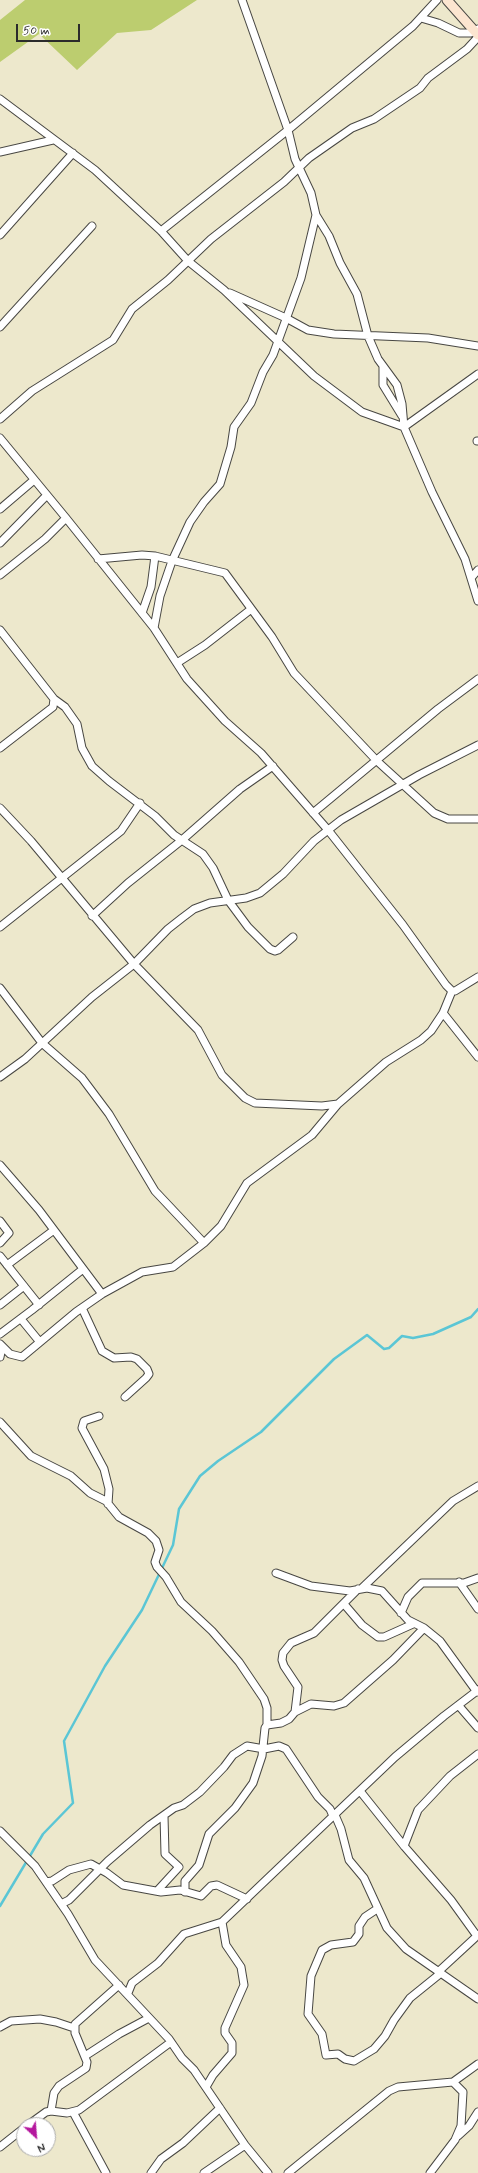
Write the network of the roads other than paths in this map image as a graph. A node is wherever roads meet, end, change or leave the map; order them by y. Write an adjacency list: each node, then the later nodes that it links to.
1 (242, 0): 7 (street)
2 (437, 0): 4 (street)
3 (447, 0): 5 (street)
4 (421, 18): 5 (street); 7 (street)
5 (477, 33): 11 (street)
6 (0, 99): 8 (street)
7 (288, 130): 11 (street); 14 (street)
8 (53, 140): 9 (street); 10 (street)
9 (0, 152)
10 (73, 153): 14 (street); 15 (street)
11 (298, 168): 12 (street); 16 (street)
12 (316, 215): 18 (street); 20 (street)
13 (92, 226): 19 (street)
14 (161, 231): 16 (street)
15 (0, 235)
16 (188, 261): 17 (street); 25 (street)
17 (224, 290): 18 (street); 21 (street)
18 (286, 318): 20 (street); 21 (street)
19 (0, 327)
20 (368, 336): 22 (street); 23 (street)
21 (277, 341): 26 (street); 35 (street)
22 (478, 346)
23 (383, 366): 26 (street); 26 (street)
24 (478, 374): 26 (street)
25 (0, 419)
26 (404, 423): 38 (street)
27 (0, 439): 28 (street)
28 (34, 480): 29 (street); 30 (street)
29 (47, 495): 31 (street); 32 (street)
30 (0, 509)
31 (66, 518): 34 (street); 37 (street)
32 (0, 543)
33 (155, 556): 34 (street); 35 (street); 41 (street)
34 (98, 559): 41 (street)
35 (172, 561): 40 (street); 42 (street)
36 (478, 570): 38 (street)
37 (0, 575)
38 (471, 578): 39 (street)
39 (478, 601)
40 (250, 610): 44 (street); 49 (street)
41 (142, 613): 42 (street)
42 (154, 628): 44 (street)
43 (0, 630): 46 (street)
44 (177, 663): 50 (street)
45 (478, 679): 49 (street)
46 (54, 699): 48 (street); 52 (street)
47 (478, 745): 51 (street)
48 (0, 748)
49 (377, 761): 51 (street); 54 (street)
50 (273, 766): 54 (street); 57 (street)
51 (403, 784): 55 (street); 56 (street)
52 (140, 803): 57 (street); 58 (street)
53 (0, 808): 58 (street)
54 (313, 813): 56 (street)
55 (478, 819)
56 (328, 830): 59 (street); 66 (street)
57 (182, 840): 59 (street); 60 (street)
58 (62, 879): 60 (street); 61 (street)
59 (228, 900): 62 (street); 63 (street)
60 (92, 916): 63 (street)
61 (0, 927)
62 (294, 937)
63 (134, 964): 68 (street); 72 (street)
64 (478, 977): 66 (street)
65 (0, 988): 68 (street)
66 (452, 991): 67 (street)
67 (444, 1013): 69 (street); 72 (street)
68 (42, 1043): 71 (street); 77 (street)
69 (475, 1048): 70 (street)
70 (478, 1057)
71 (0, 1077)
72 (338, 1104): 77 (street)
73 (0, 1165): 75 (street)
74 (0, 1221): 76 (street)
75 (54, 1230): 79 (street); 80 (street)
76 (0, 1243)
77 (204, 1243): 82 (street)
78 (0, 1256): 79 (street)
79 (7, 1265): 81 (street)
80 (82, 1269): 82 (street); 84 (street)
81 (24, 1286): 83 (street); 84 (street)
82 (102, 1294): 85 (street)
83 (0, 1305)
84 (39, 1305): 86 (street)
85 (82, 1308): 88 (street); 91 (street)
86 (21, 1319): 87 (street); 88 (street)
87 (0, 1334)
88 (39, 1341): 89 (street)
89 (1, 1345): 90 (street)
90 (0, 1357)
91 (125, 1397)
92 (99, 1416): 95 (street)
93 (0, 1422): 95 (street)
94 (478, 1486): 99 (street)
95 (108, 1504): 108 (street)
96 (276, 1573): 99 (street)
97 (478, 1578): 98 (street)
98 (459, 1582): 101 (street); 102 (street)
99 (360, 1589): 100 (street); 102 (street)
100 (344, 1604): 103 (street); 107 (street)
101 (478, 1609)
102 (401, 1613): 103 (street)
103 (413, 1624): 104 (street)
104 (424, 1628): 105 (street); 107 (street)
105 (477, 1691): 106 (street)
106 (458, 1706): 109 (street); 112 (street)
107 (295, 1712): 108 (street)
108 (267, 1725): 110 (street)
109 (478, 1728)
110 (263, 1748): 113 (street); 114 (street); 120 (street)
111 (478, 1754): 116 (street)
112 (360, 1791): 114 (street); 116 (street)
113 (164, 1816): 117 (street); 119 (street)
114 (334, 1816): 121 (street); 123 (street)
115 (0, 1831): 118 (street)
116 (404, 1846): 125 (street)
117 (100, 1868): 118 (street); 119 (street); 122 (street)
118 (46, 1882): 122 (street)
119 (157, 1891): 120 (street)
120 (185, 1892): 121 (street)
121 (247, 1899): 124 (street)
122 (61, 1904): 127 (street)
123 (377, 1909): 126 (street); 126 (street)
124 (222, 1922): 128 (street); 137 (street)
125 (478, 1936): 126 (street)
126 (440, 1972): 129 (street)
127 (119, 1985): 128 (street); 132 (street)
128 (128, 1993): 130 (street)
129 (478, 1999)
130 (149, 2018): 133 (street); 134 (street)
131 (0, 2027): 132 (street)
132 (74, 2028): 134 (street)
133 (171, 2042): 137 (street); 140 (street)
134 (85, 2056): 139 (street)
135 (478, 2064): 136 (street)
136 (453, 2082): 144 (street); 151 (street)
137 (206, 2087): 138 (street)
138 (220, 2108): 145 (street); 148 (street)
139 (51, 2111): 140 (street); 142 (street)
140 (73, 2112): 147 (street)
141 (478, 2112): 144 (street)
142 (39, 2117)
143 (16, 2134): 146 (street)
144 (458, 2136): 152 (street)
145 (245, 2145): 149 (street); 150 (street)
146 (0, 2147)
147 (106, 2173)
148 (151, 2173)
149 (204, 2173)
150 (268, 2173)
151 (288, 2173)
152 (430, 2173)

